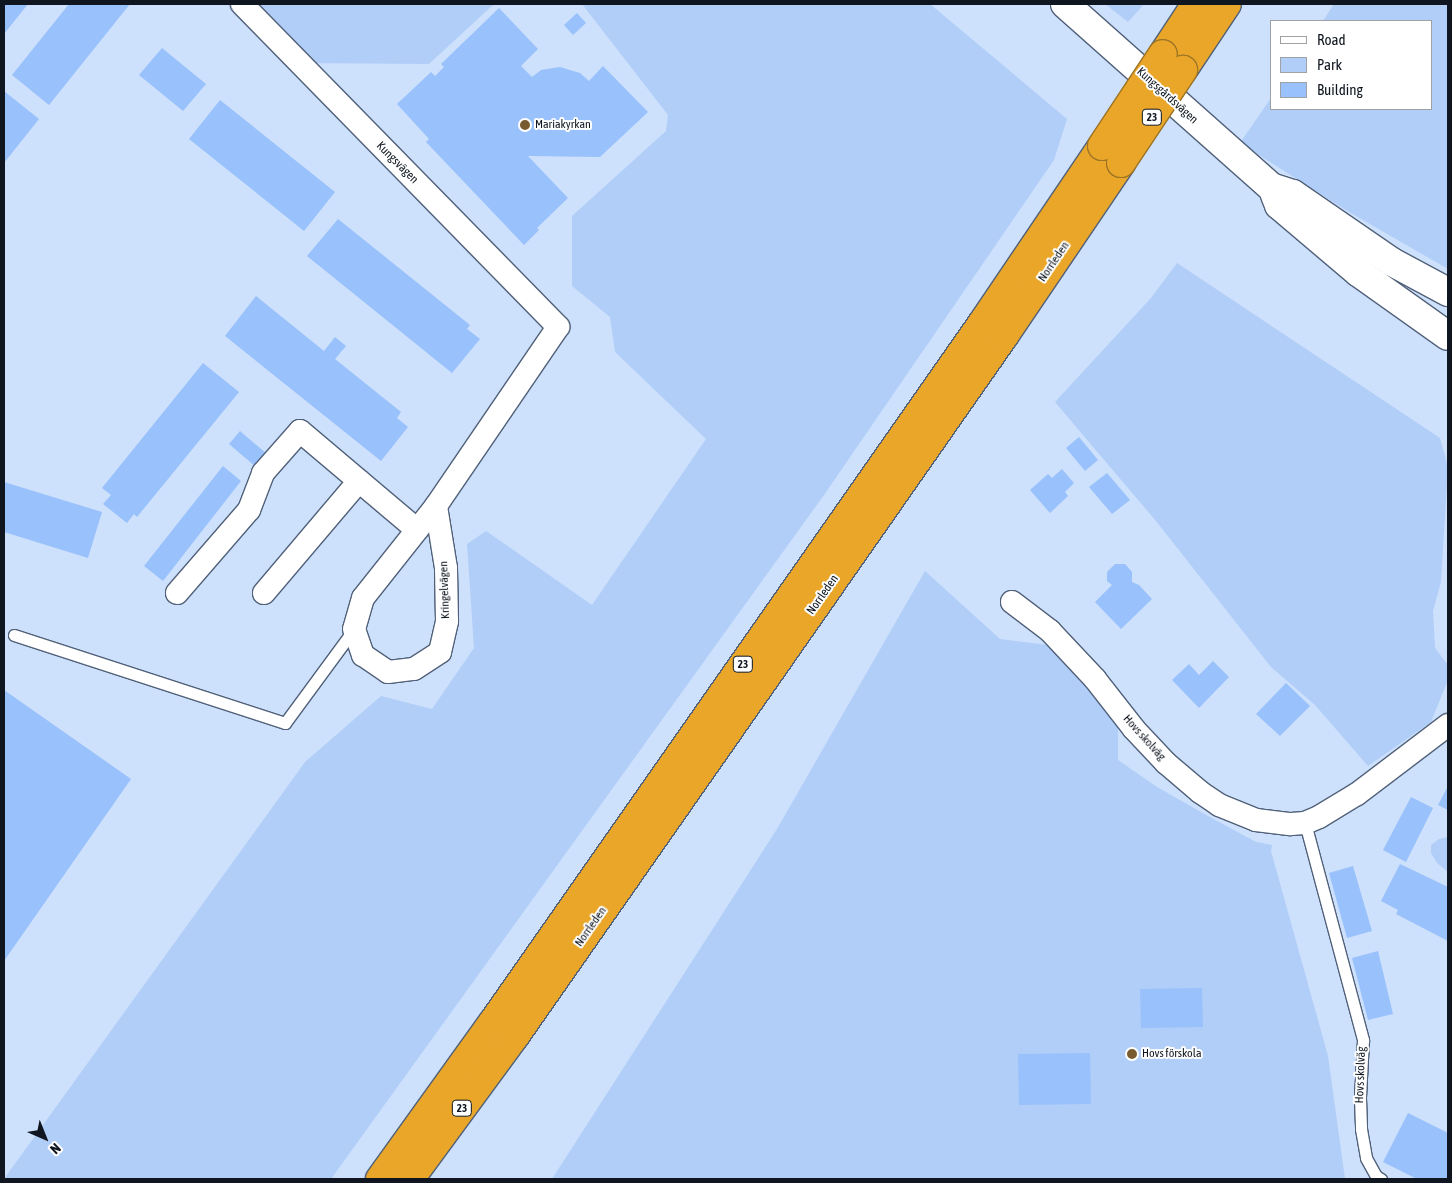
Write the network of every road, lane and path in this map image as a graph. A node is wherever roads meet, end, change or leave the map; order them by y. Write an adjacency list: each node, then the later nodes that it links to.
1 (242, 4): 11 (street, Kungsvägen)
2 (1065, 4): 7 (street, Kungsgårdsvägen)
3 (1196, 4): 5 (highway, Norrleden / 23)
4 (1227, 4): 5 (highway, Norrleden / 23)
5 (1173, 62): 6 (highway, Norrleden / 23, bridge)
6 (1111, 154): 20 (highway, Norrleden / 23); 21 (highway, Norrleden / 23)
7 (1271, 187): 8 (street, Kungsgårdsvägen); 9 (street, Kungsgårdsvägen)
8 (1448, 292)
9 (1448, 336)
10 (359, 480): 12 (street); 13 (street); 14 (street)
11 (436, 506): 12 (street); 16 (street, Kringelvägen)
12 (417, 530): 16 (street)
13 (177, 593)
14 (264, 593)
15 (1012, 602): 19 (street, Hovs skolväg)
16 (354, 629): 17 (lane)
17 (14, 635)
18 (1448, 725): 19 (street, Hovs skolväg)
19 (1305, 823): 22 (lane, Hovs skolväg)
20 (380, 1179)
21 (410, 1179)
22 (1381, 1179)

